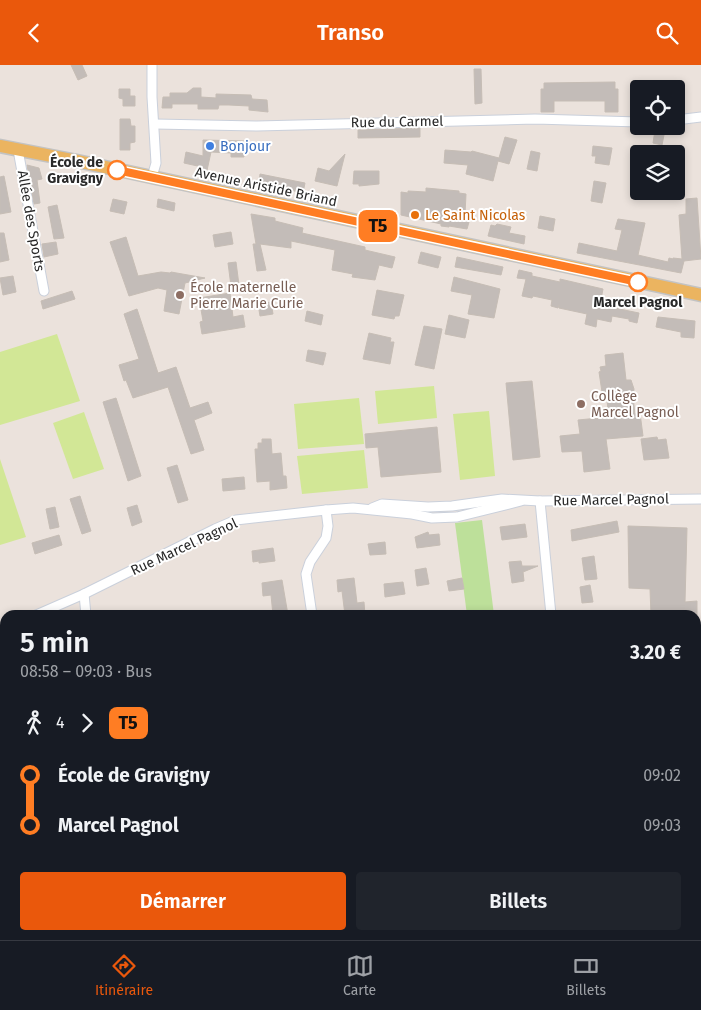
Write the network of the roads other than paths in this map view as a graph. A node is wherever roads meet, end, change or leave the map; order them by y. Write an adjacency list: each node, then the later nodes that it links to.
1 (152, 65): 5 (street)
2 (701, 117): 3 (street)
3 (685, 119)
4 (630, 122): 5 (street, Rue du Carmel)
5 (155, 124): 8 (street)
6 (0, 146): 7 (main road, Avenue Aristide Briand)
7 (18, 150): 8 (main road, Avenue Aristide Briand); 9 (street, Allée des Sports)
8 (152, 177): 10 (main road, Avenue Aristide Briand)
9 (44, 291)
10 (701, 295)
11 (701, 499): 12 (street, Rue Marcel Pagnol)
12 (540, 501): 13 (street, Rue Marcel Pagnol); 18 (street)
13 (326, 510): 14 (street, Rue Marcel Pagnol); 17 (street)
14 (84, 594): 15 (street, Rue Marcel Pagnol); 16 (street)
15 (47, 610)
16 (86, 610)
17 (311, 610)
18 (551, 610)

